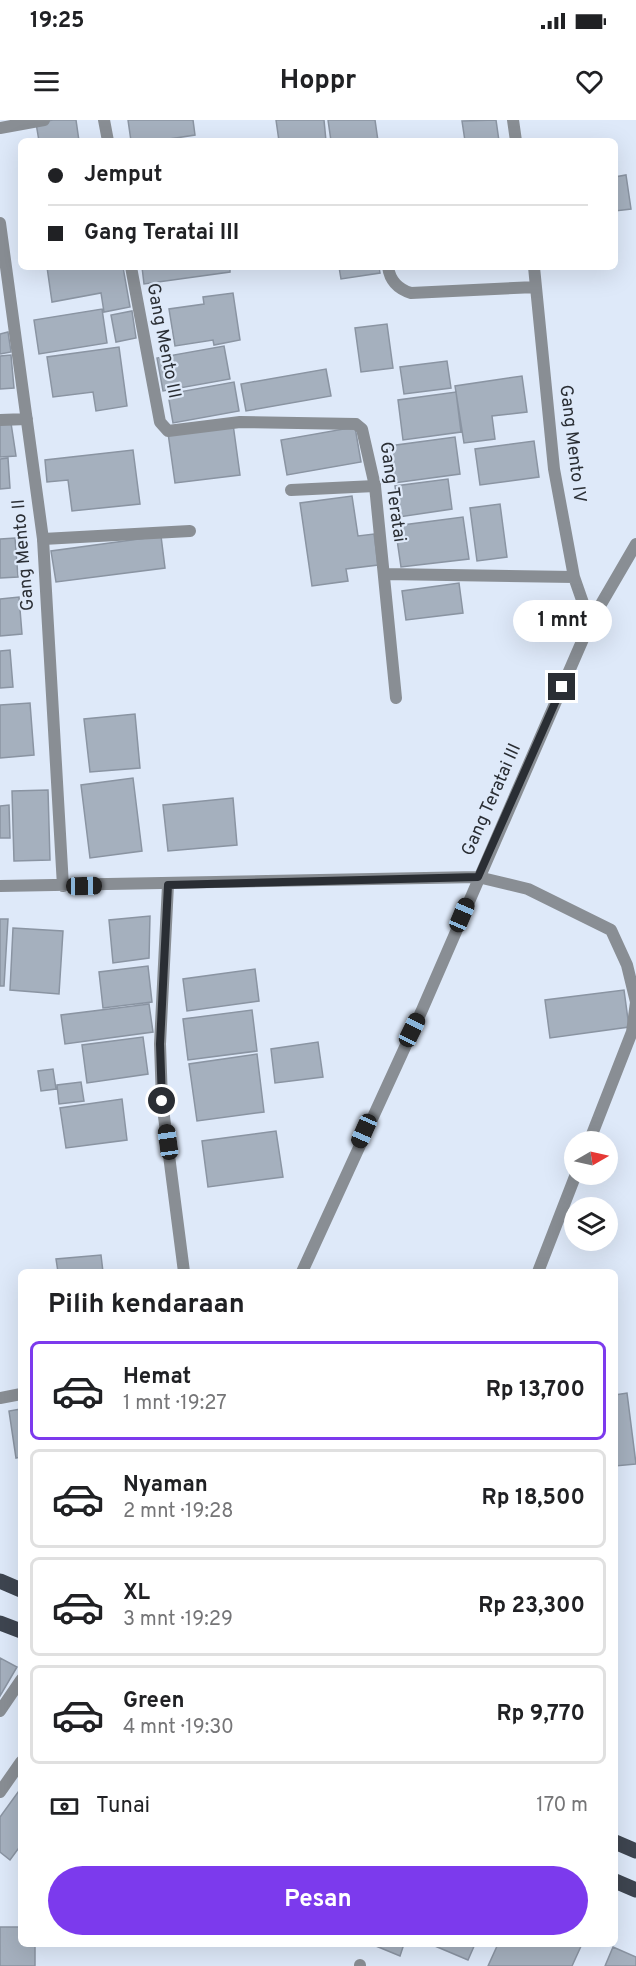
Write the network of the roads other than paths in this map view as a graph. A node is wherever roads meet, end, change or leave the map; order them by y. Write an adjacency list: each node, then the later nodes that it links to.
1 (44, 120): 4 (street)
2 (104, 120): 5 (street)
3 (513, 120): 6 (street)
4 (0, 128)
5 (107, 138)
6 (516, 138)
7 (0, 223): 12 (street, Gang Mento II)
8 (132, 270): 15 (street, Gang Mento III)
9 (389, 270): 11 (street)
10 (534, 270): 11 (street, Gang Mento IV)
11 (536, 287): 22 (street, Gang Mento IV)
12 (6, 306): 13 (street, Gang Mento II)
13 (27, 419): 14 (street); 19 (street, Gang Mento II)
14 (0, 420)
15 (160, 422): 16 (street, Gang Teratai)
16 (375, 486): 17 (street); 21 (street, Gang Teratai)
17 (291, 490)
18 (190, 531): 19 (street)
19 (44, 539): 28 (street, Gang Mento II)
20 (635, 548): 23 (street, Gang Teratai III)
21 (385, 574): 22 (street); 24 (street, Gang Teratai)
22 (574, 577): 23 (street, Gang Mento IV)
23 (590, 623): 25 (street, Gang Teratai III)
24 (396, 698)
25 (478, 877): 26 (street); 29 (street); 32 (street, Gang Teratai III)
26 (168, 885): 28 (street); 31 (street)
27 (0, 886): 28 (street)
28 (63, 886)
29 (593, 1131)
30 (572, 1185): 33 (street)
31 (184, 1269)
32 (303, 1269)
33 (539, 1269)
34 (18, 1395): 35 (street)
35 (0, 1398)
36 (0, 1581): 37 (main road)
37 (18, 1589)
38 (0, 1623): 39 (main road)
39 (18, 1630)
40 (18, 1684): 41 (street)
41 (0, 1711)
42 (18, 1766): 43 (street)
43 (0, 1792)
44 (618, 1843): 45 (main road)
45 (636, 1851)
46 (618, 1882): 47 (main road)
47 (636, 1890)

